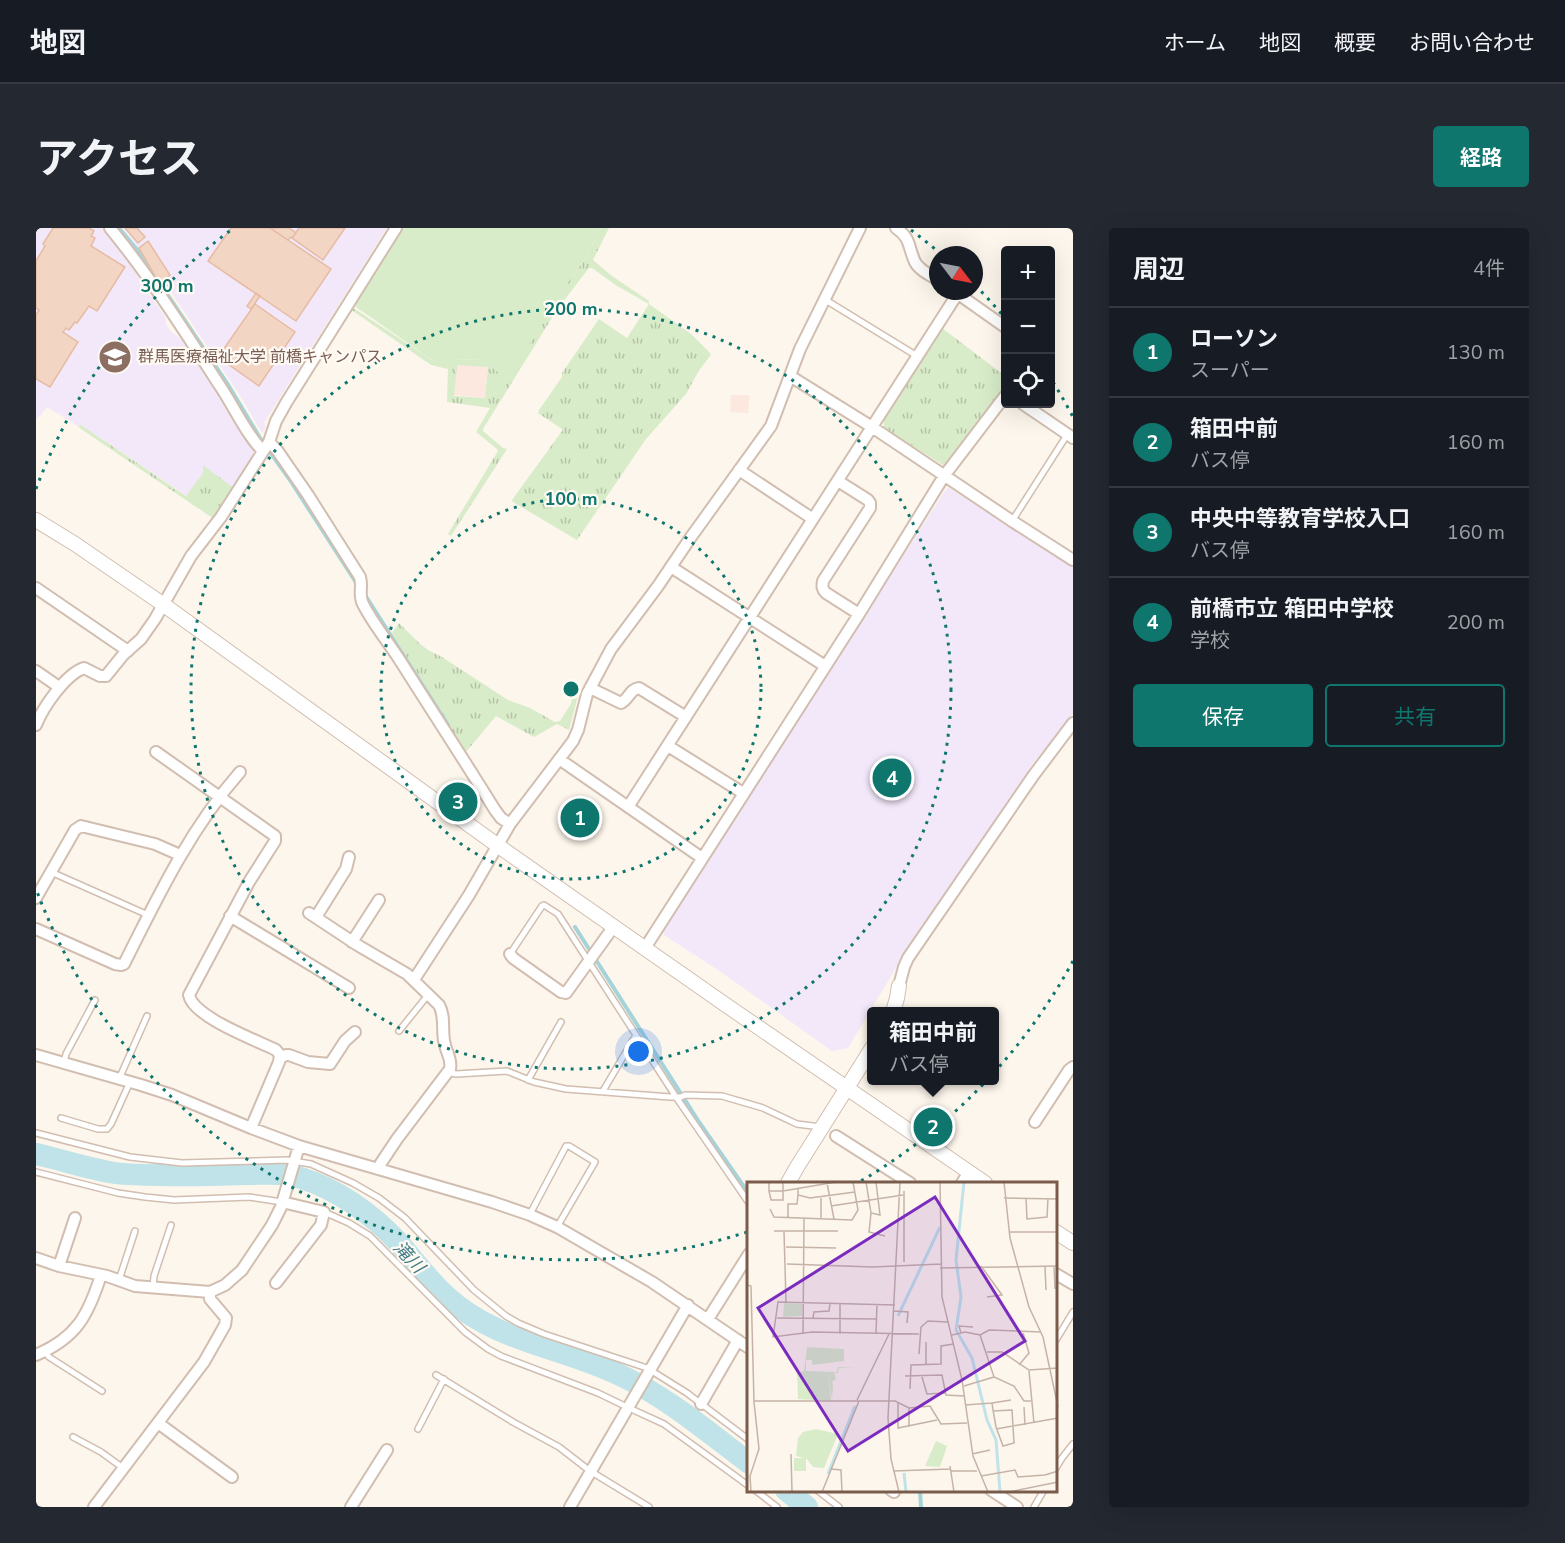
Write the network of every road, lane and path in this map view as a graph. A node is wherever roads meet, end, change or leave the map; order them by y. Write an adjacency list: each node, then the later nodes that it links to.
1 (110, 228): 16 (street)
2 (396, 228): 16 (street)
3 (860, 228): 6 (street)
4 (896, 228): 5 (street)
5 (929, 274)
6 (824, 299): 10 (lane); 11 (street)
7 (951, 300): 10 (street)
8 (967, 300): 9 (street)
9 (1001, 324)
10 (917, 356): 14 (street)
11 (790, 376): 14 (street); 17 (street)
12 (1001, 401): 18 (street)
13 (1029, 408): 15 (street)
14 (872, 427): 18 (street); 19 (street)
15 (1070, 436): 22 (lane)
16 (266, 446): 26 (street); 44 (street)
17 (739, 470): 20 (street); 24 (street)
18 (944, 476): 22 (street); 27 (street)
19 (838, 481): 20 (street); 27 (street)
20 (813, 519): 28 (street)
21 (36, 520): 26 (street)
22 (1012, 521): 23 (street)
23 (1073, 560)
24 (671, 567): 28 (street); 33 (street)
25 (36, 588): 29 (street)
26 (164, 605): 29 (street); 45 (street)
27 (859, 614): 30 (street)
28 (750, 618): 30 (street); 34 (street)
29 (128, 651): 32 (street)
30 (825, 666): 41 (street)
31 (36, 671): 32 (street)
32 (60, 687): 36 (street)
33 (590, 688): 34 (street); 39 (street)
34 (686, 717): 37 (street)
35 (1073, 723): 61 (street)
36 (36, 725)
37 (668, 746): 41 (street); 43 (street)
38 (156, 752): 42 (street)
39 (559, 759): 43 (street); 44 (street)
40 (240, 772): 42 (street)
41 (743, 793): 48 (street)
42 (218, 796): 46 (street); 53 (street)
43 (628, 807): 48 (street)
44 (510, 824): 45 (street)
45 (497, 845): 54 (street); 60 (street)
46 (180, 855): 49 (street); 52 (street)
47 (349, 857): 56 (street)
48 (702, 858): 57 (street)
49 (50, 871): 50 (street); 52 (lane)
50 (36, 898)
51 (379, 900): 56 (street)
52 (148, 915): 55 (street)
53 (230, 916): 62 (street); 73 (street)
54 (614, 926): 57 (street); 59 (street)
55 (36, 929)
56 (352, 942): 60 (street)
57 (645, 948): 79 (street)
58 (510, 954): 59 (street); 59 (lane)
59 (589, 962): 70 (lane)
60 (412, 979): 63 (street)
61 (899, 986): 65 (street)
62 (349, 988)
63 (428, 994): 68 (lane); 76 (street)
64 (94, 1000): 74 (lane)
65 (894, 1007)
66 (147, 1016): 77 (lane)
67 (561, 1022): 78 (lane)
68 (399, 1031)
69 (355, 1032): 73 (street)
70 (636, 1035): 80 (lane); 81 (lane)
71 (36, 1055): 74 (street)
72 (867, 1056): 79 (street)
73 (279, 1058): 85 (street)
74 (64, 1064): 77 (street)
75 (1073, 1067): 83 (street)
76 (448, 1072): 78 (lane); 90 (street)
77 (125, 1080): 82 (lane); 85 (street)
78 (528, 1080): 80 (lane)
79 (846, 1088): 84 (street); 92 (street)
80 (603, 1091): 81 (lane)
81 (680, 1096): 84 (lane); 97 (lane)
82 (61, 1118)
83 (1035, 1122)
84 (822, 1127): 94 (street)
85 (250, 1128): 88 (street)
86 (36, 1133): 89 (lane)
87 (836, 1136): 93 (street)
88 (298, 1146): 89 (street); 90 (street)
89 (294, 1163): 96 (street); 123 (lane)
90 (378, 1169): 99 (street)
91 (36, 1172): 96 (lane)
92 (965, 1178): 95 (street)
93 (895, 1179)
94 (789, 1182)
95 (981, 1182)
96 (283, 1200): 98 (street); 115 (street)
97 (747, 1200)
98 (324, 1212): 112 (street); 128 (lane)
99 (530, 1215): 102 (street); 102 (lane)
100 (75, 1218): 108 (street)
101 (171, 1225): 114 (lane)
102 (557, 1227): 116 (street)
103 (135, 1230): 111 (lane)
104 (1058, 1233): 105 (street)
105 (1073, 1243)
106 (747, 1257): 118 (street)
107 (36, 1258): 108 (street)
108 (59, 1266): 109 (street)
109 (101, 1275): 111 (street); 122 (street)
110 (1058, 1275): 113 (street)
111 (119, 1280): 114 (street)
112 (276, 1283)
113 (1073, 1284)
114 (153, 1287): 115 (street)
115 (210, 1292): 129 (street)
116 (688, 1305): 118 (street); 123 (street)
117 (1073, 1312): 119 (lane)
118 (708, 1319): 120 (street)
119 (1058, 1337)
120 (738, 1340): 121 (street); 127 (street)
121 (747, 1346)
122 (40, 1354): 126 (lane)
123 (649, 1372): 127 (lane); 128 (street)
124 (436, 1375): 125 (lane)
125 (444, 1379): 130 (lane); 137 (lane)
126 (102, 1391)
127 (701, 1404): 132 (lane)
128 (630, 1406): 137 (street); 139 (lane)
129 (158, 1423): 136 (street); 138 (street)
130 (418, 1429)
131 (74, 1437): 136 (lane)
132 (747, 1438)
133 (1073, 1444): 135 (lane)
134 (387, 1450): 145 (street)
135 (1058, 1465)
136 (123, 1468): 144 (street)
137 (590, 1471): 146 (street); 147 (lane)
138 (232, 1477)
139 (747, 1485)
140 (756, 1492): 148 (lane)
141 (818, 1492): 149 (lane)
142 (993, 1492): 150 (street)
143 (1043, 1492): 151 (lane)
144 (94, 1507)
145 (351, 1507)
146 (570, 1507)
147 (649, 1507)
148 (777, 1507)
149 (839, 1507)
150 (1017, 1507)
151 (1034, 1507)

